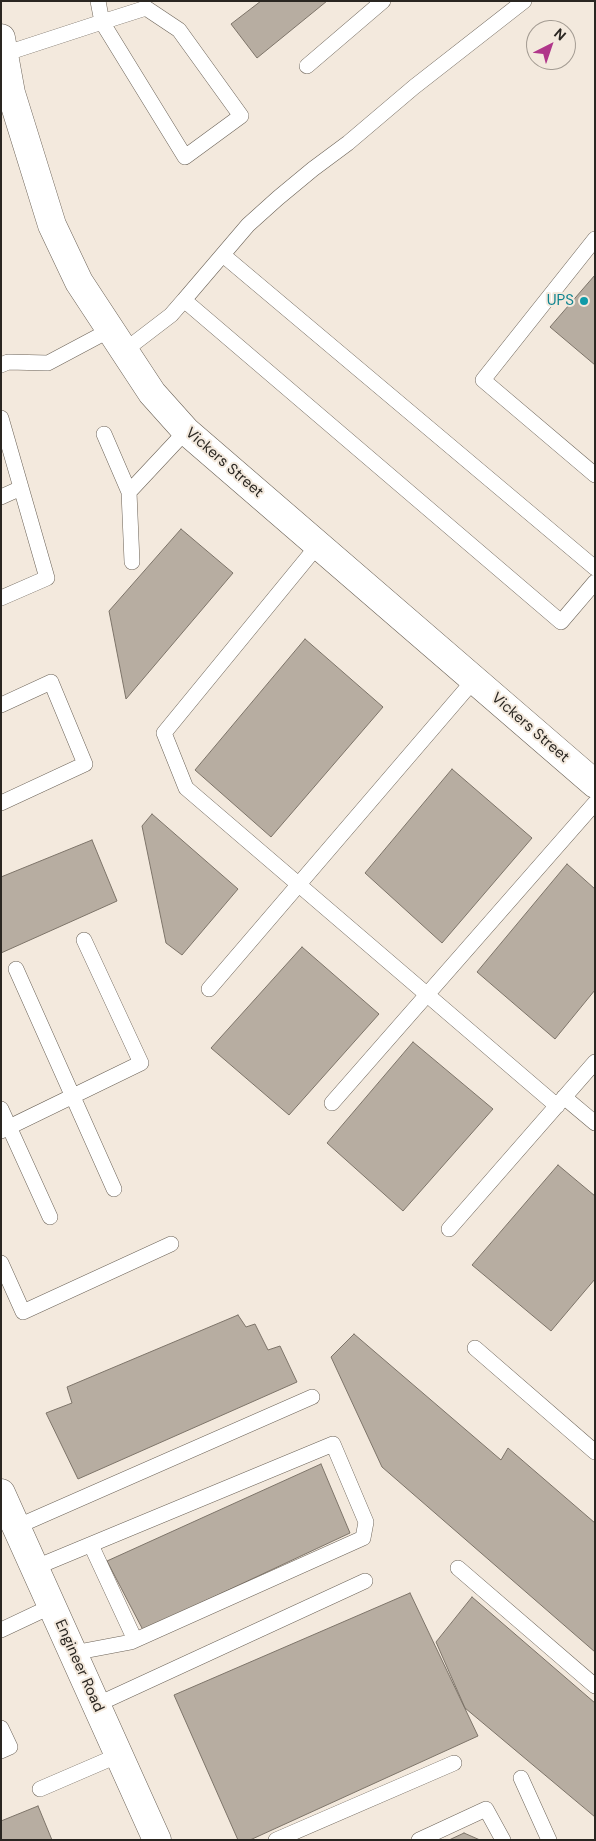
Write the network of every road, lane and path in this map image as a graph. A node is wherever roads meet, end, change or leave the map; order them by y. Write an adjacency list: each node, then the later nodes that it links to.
1 (98, 1): 4 (lane)
2 (383, 1): 6 (lane)
3 (524, 1): 8 (lane)
4 (102, 22): 4 (lane); 5 (lane)
5 (3, 46): 10 (street, Vickers Street)
6 (307, 66)
7 (595, 239): 15 (lane)
8 (223, 254): 9 (lane); 21 (lane)
9 (184, 300): 10 (lane); 22 (lane)
10 (117, 341): 11 (lane); 13 (street, Vickers Street)
11 (3, 358)
12 (1, 418): 16 (lane)
13 (186, 431): 17 (lane); 19 (street, Vickers Street)
14 (104, 434): 17 (lane)
15 (595, 475)
16 (21, 488): 18 (lane); 23 (lane)
17 (130, 492): 20 (lane)
18 (1, 497)
19 (318, 545): 24 (street, Vickers Street); 29 (lane)
20 (132, 562)
21 (595, 568)
22 (595, 582)
23 (1, 598)
24 (474, 680): 26 (street, Vickers Street); 29 (lane)
25 (1, 705): 27 (lane)
26 (595, 784)
27 (1, 803)
28 (595, 803): 33 (lane)
29 (298, 884): 32 (lane); 33 (lane)
30 (84, 940): 35 (lane)
31 (16, 968): 35 (lane)
32 (209, 989)
33 (427, 994): 36 (lane); 37 (lane)
34 (595, 1062): 36 (lane)
35 (72, 1096): 40 (lane); 41 (lane)
36 (560, 1101): 39 (lane); 43 (lane)
37 (332, 1103)
38 (1, 1109): 40 (lane)
39 (595, 1123)
40 (5, 1129): 42 (lane)
41 (114, 1190)
42 (50, 1217)
43 (449, 1229)
44 (171, 1244): 45 (lane)
45 (1, 1263)
46 (475, 1348): 48 (lane)
47 (312, 1397): 50 (lane)
48 (595, 1452)
49 (1, 1493): 50 (street, Engineer Road)
50 (16, 1527): 52 (street, Engineer Road)
51 (91, 1545): 52 (lane); 57 (lane); 57 (lane)
52 (34, 1568): 55 (street, Engineer Road)
53 (458, 1568): 59 (lane)
54 (365, 1581): 60 (lane)
55 (52, 1606): 56 (lane); 58 (street, Engineer Road)
56 (1, 1630)
57 (135, 1640): 58 (lane)
58 (73, 1653): 60 (street, Engineer Road)
59 (595, 1686)
60 (96, 1705): 63 (street, Engineer Road)
61 (1, 1728): 62 (lane)
62 (1, 1751)
63 (119, 1755): 66 (lane); 67 (street, Engineer Road)
64 (454, 1763): 68 (lane)
65 (521, 1778): 71 (lane)
66 (40, 1789)
67 (157, 1840)
68 (276, 1840)
69 (419, 1840): 70 (lane)
70 (502, 1840)
71 (549, 1840)

